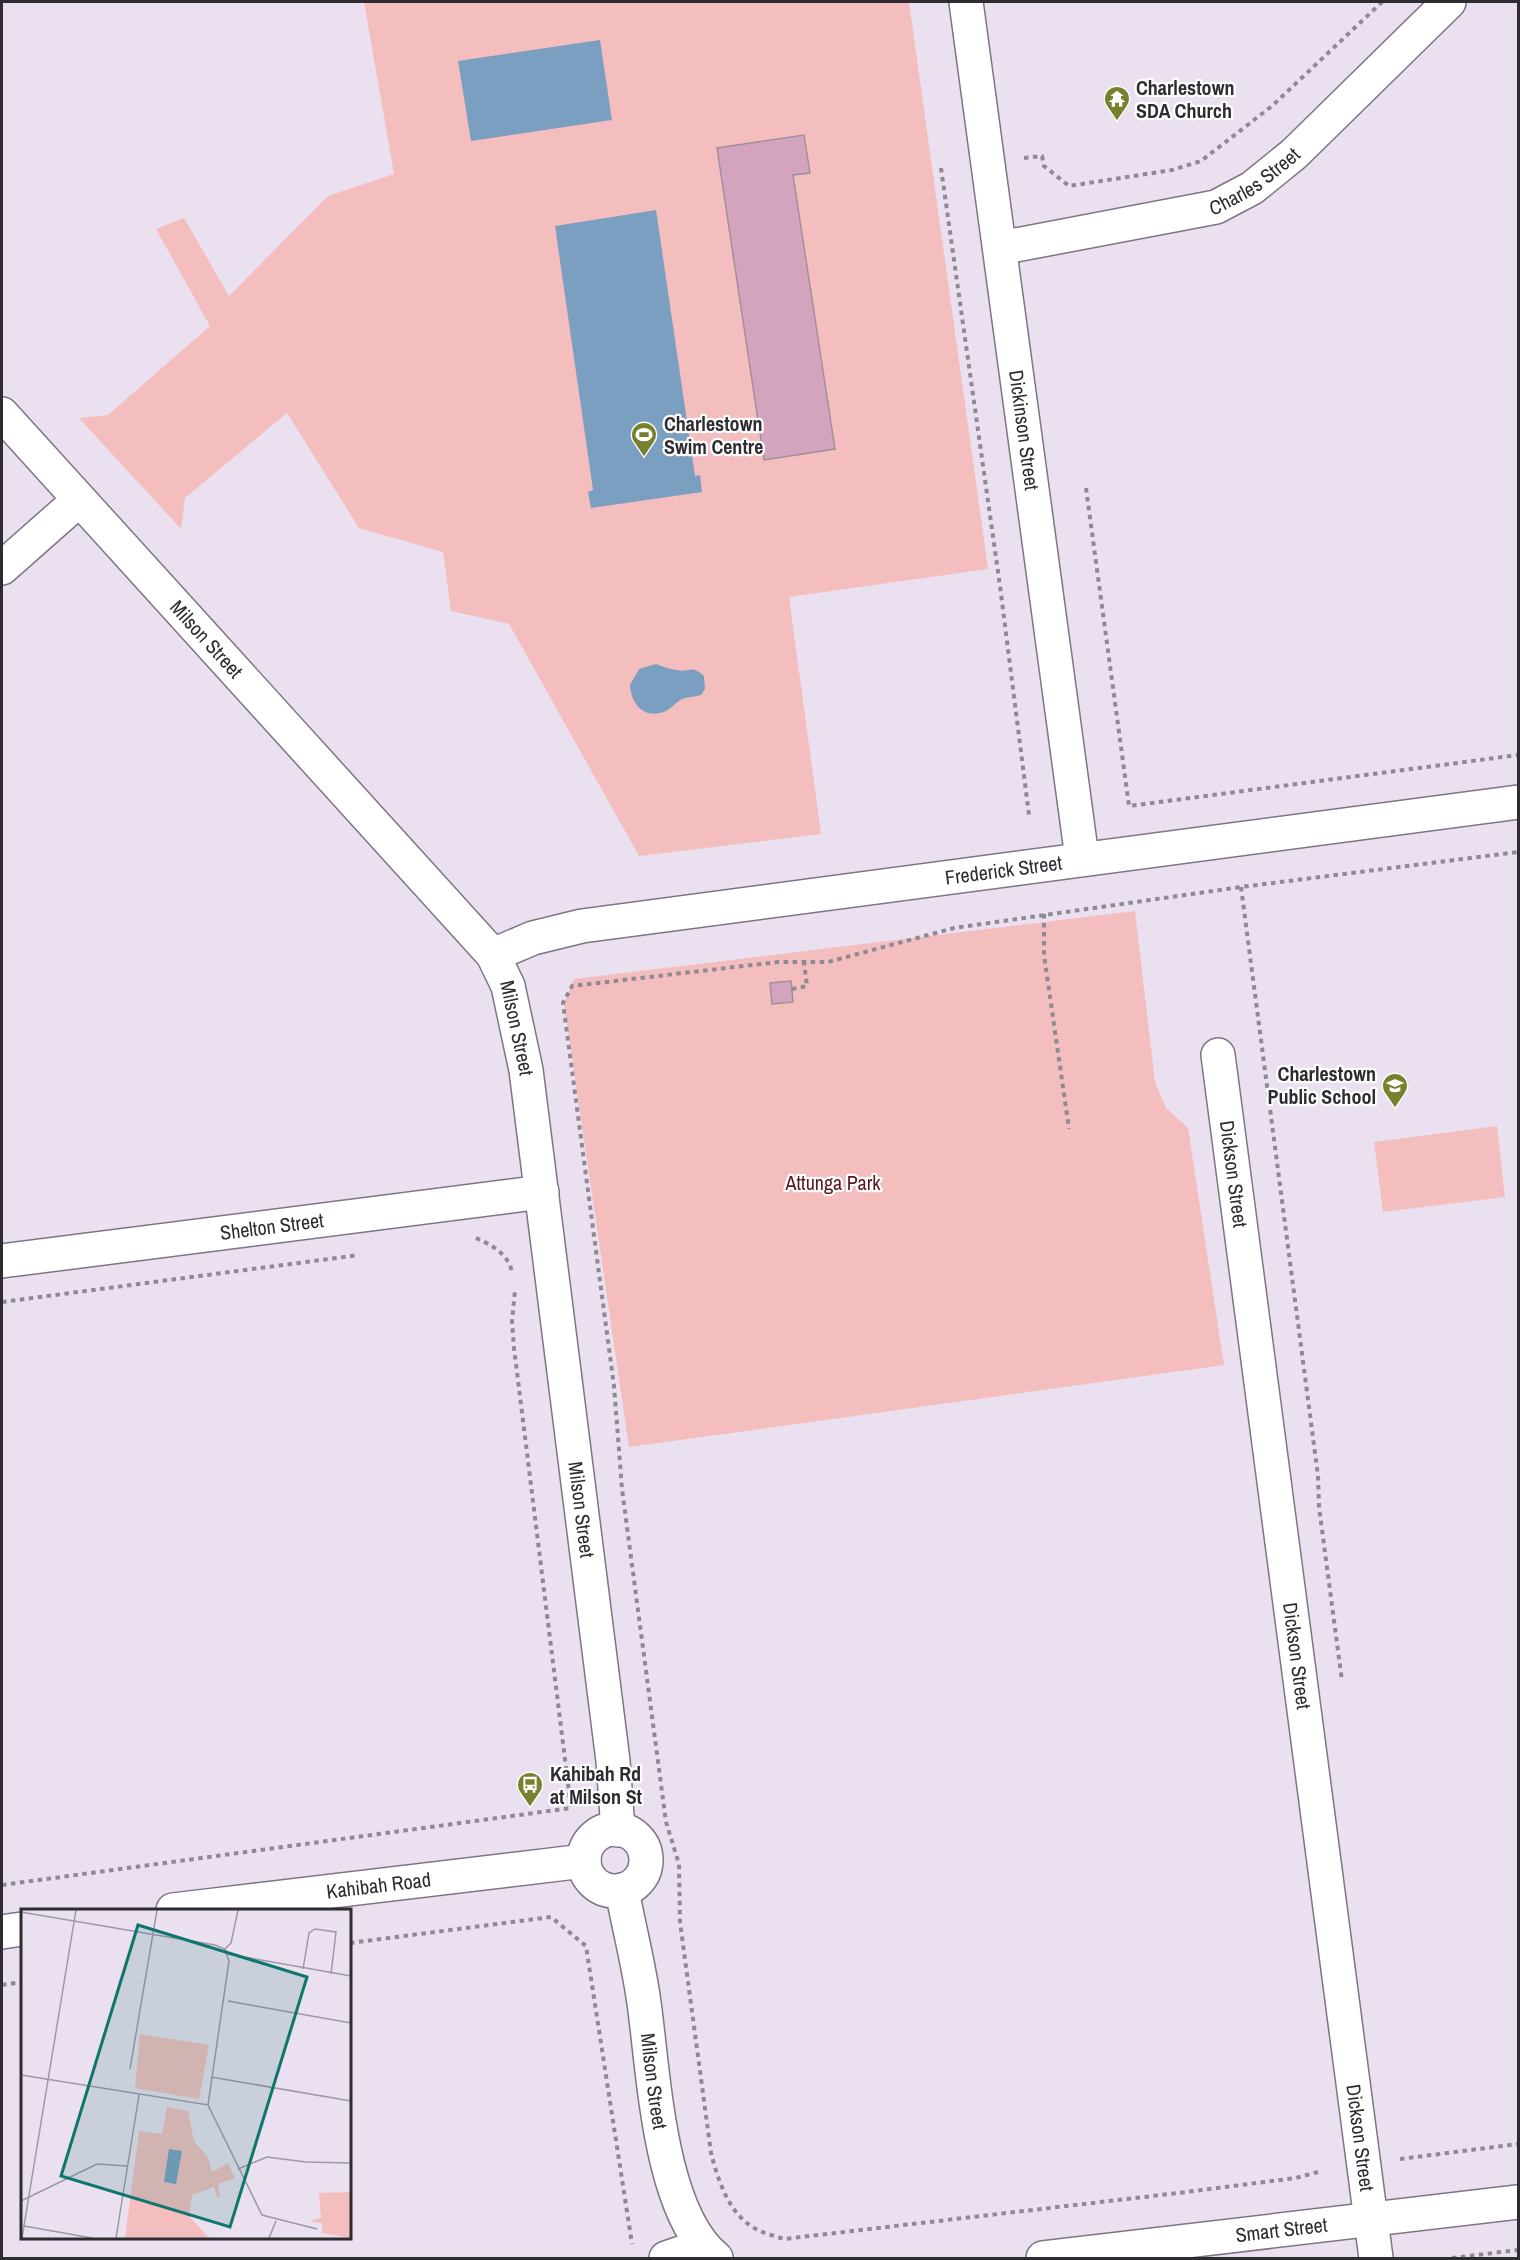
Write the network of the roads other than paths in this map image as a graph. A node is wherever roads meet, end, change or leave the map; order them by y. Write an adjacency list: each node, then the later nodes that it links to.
1 (966, 2): 3 (street, Dickinson Street)
2 (1449, 2): 3 (street, Charles Street)
3 (1000, 248): 8 (street, Dickinson Street)
4 (2, 414): 5 (street, Milson Street)
5 (78, 500): 6 (street); 9 (street, Milson Street)
6 (2, 568)
7 (1518, 802): 8 (street, Frederick Street)
8 (1082, 858): 9 (street, Frederick Street)
9 (493, 955): 11 (street, Milson Street)
10 (1218, 1055): 20 (street, Dickson Street)
11 (542, 1192): 12 (street, Shelton Street); 13 (street, Milson Street)
12 (2, 1261)
13 (618, 1830): 14 (street); 15 (street)
14 (584, 1861): 15 (street); 16 (street, Kahibah Road)
15 (622, 1890): 21 (street, Milson Street)
16 (189, 1909)
17 (21, 1929): 18 (street)
18 (2, 1932)
19 (1518, 2202): 20 (street, Smart Street)
20 (1371, 2221): 23 (street, Smart Street); 24 (street, Dickson Street)
21 (708, 2252): 22 (street)
22 (666, 2259)
23 (1043, 2259)
24 (1376, 2259)

